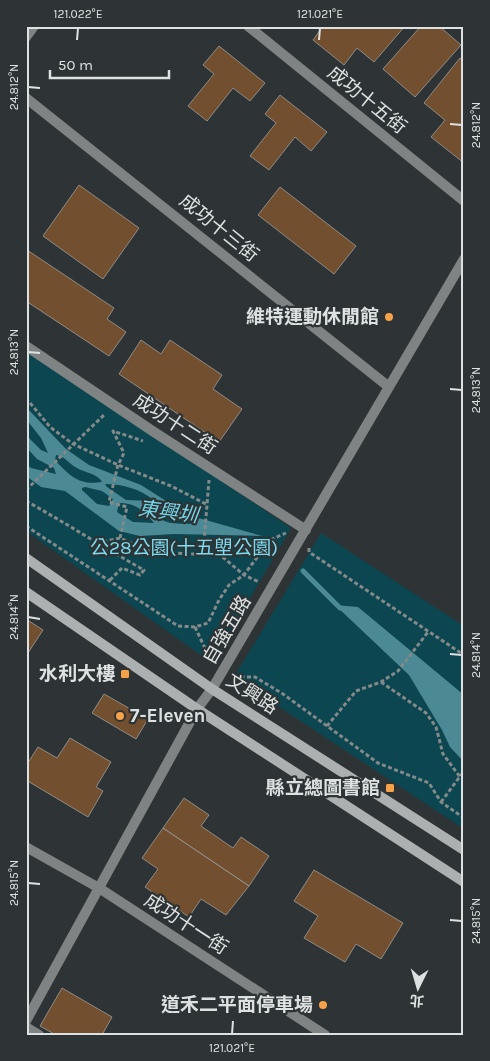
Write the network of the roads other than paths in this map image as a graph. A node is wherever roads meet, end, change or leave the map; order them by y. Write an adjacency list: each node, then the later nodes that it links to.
1 (34, 26): 3 (street)
2 (248, 26): 5 (street, 成功十五街)
3 (26, 37)
4 (26, 98): 8 (street, 成功十三街)
5 (464, 201)
6 (464, 259): 8 (street, 自強五路)
7 (26, 346): 9 (street, 成功十二街)
8 (389, 387): 9 (street, 自強五路)
9 (306, 530): 12 (street, 自強五路)
10 (26, 558): 12 (street, 文興路)
11 (26, 592): 13 (street)
12 (212, 689): 13 (street, 自強五路); 15 (street, 文興路)
13 (197, 709): 16 (street); 17 (street, 自強五路)
14 (26, 847): 17 (street, 成功十一街)
15 (464, 850)
16 (464, 882)
17 (99, 888): 18 (street, 自強五路); 21 (street, 成功十一街)
18 (26, 1021)
19 (26, 1027): 20 (street)
20 (39, 1035)
21 (325, 1035)

